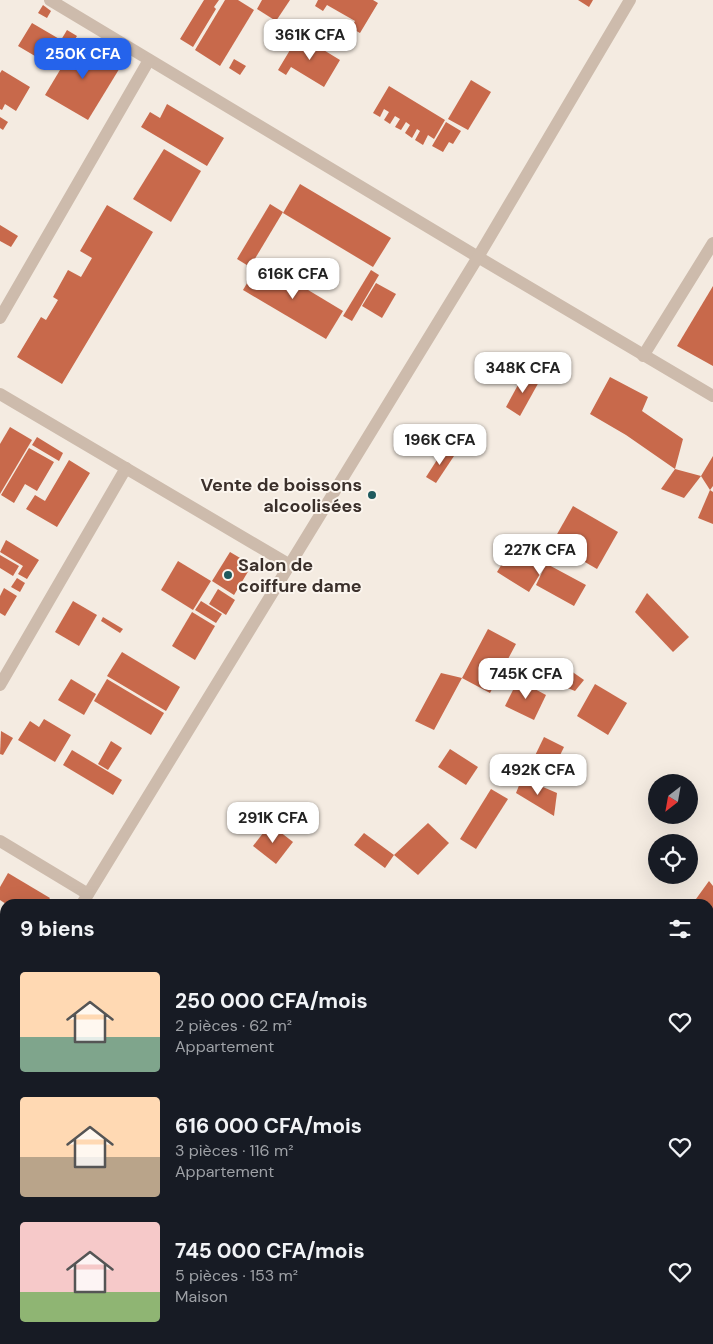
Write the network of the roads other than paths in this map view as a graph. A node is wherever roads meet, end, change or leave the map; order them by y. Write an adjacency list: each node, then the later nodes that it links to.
1 (50, 0): 3 (street)
2 (630, 0): 5 (street)
3 (149, 60): 5 (street); 6 (street)
4 (713, 243): 7 (street)
5 (478, 257): 7 (street); 11 (street)
6 (0, 318)
7 (643, 356): 9 (street)
8 (0, 394): 10 (street)
9 (713, 396)
10 (126, 468): 11 (street); 12 (street)
11 (290, 565): 14 (street)
12 (0, 685)
13 (0, 841): 14 (street)
14 (85, 899)

